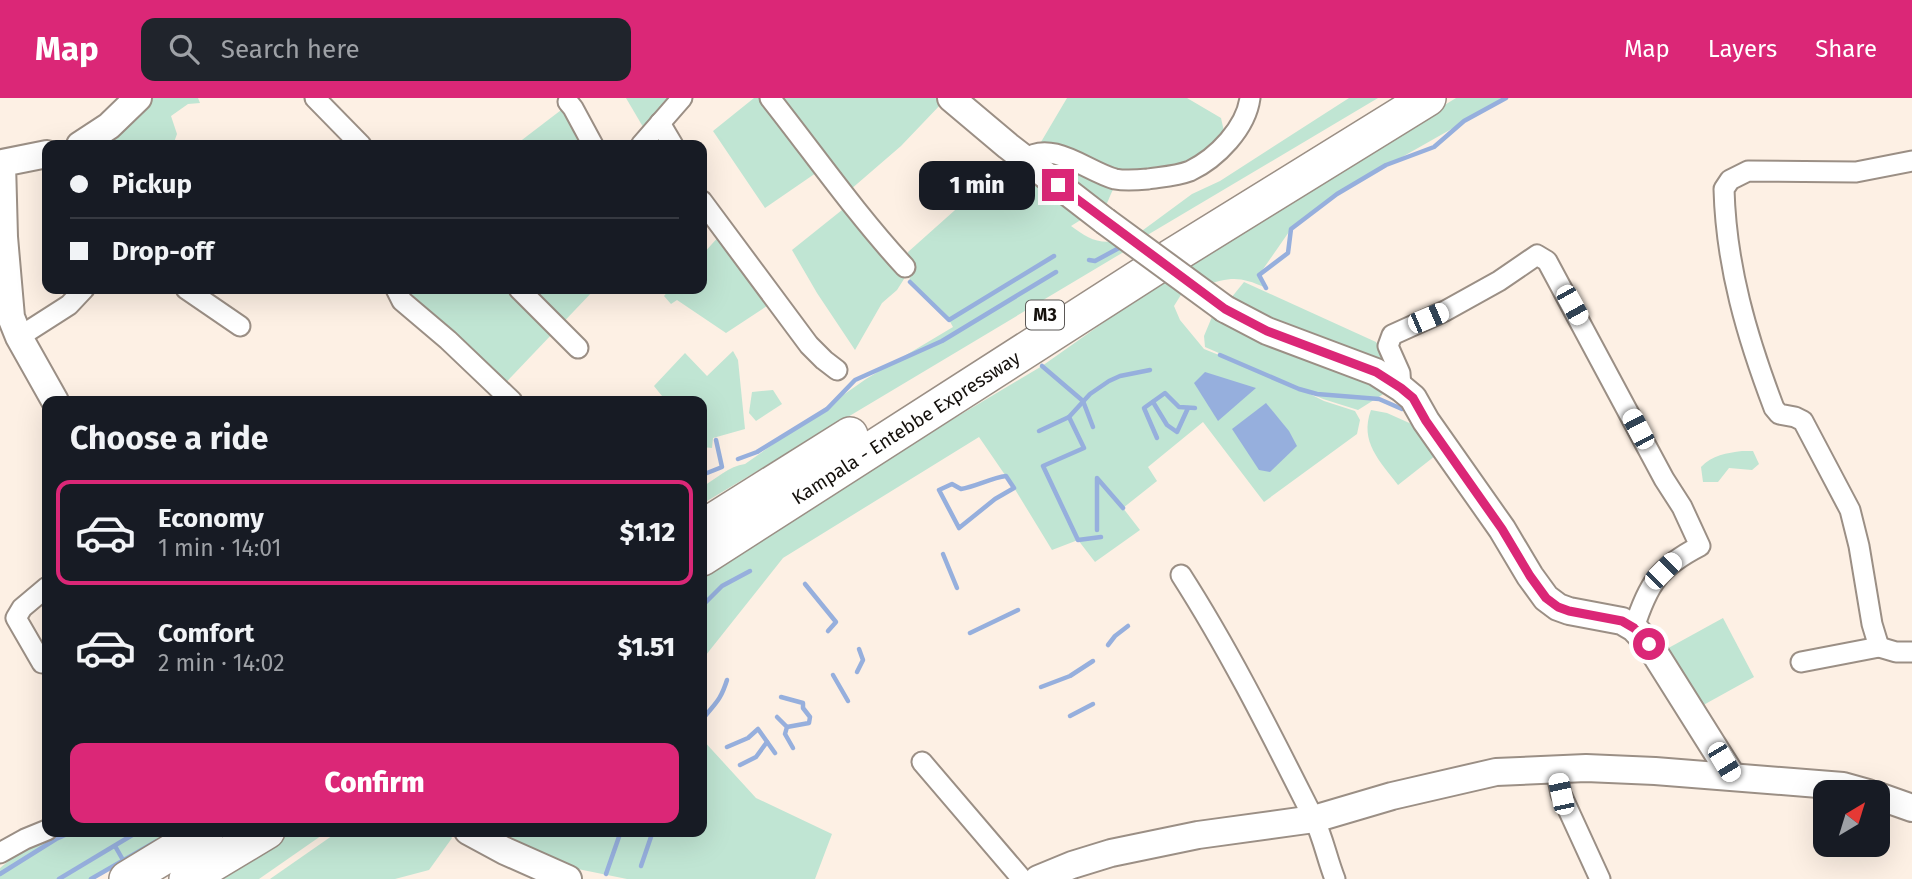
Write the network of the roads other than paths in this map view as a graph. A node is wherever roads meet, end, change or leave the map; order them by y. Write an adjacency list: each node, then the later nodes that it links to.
1 (138, 98): 11 (street)
2 (316, 98): 12 (street)
3 (682, 98): 10 (street)
4 (771, 98): 21 (street)
5 (951, 98): 17 (street)
6 (1250, 98): 17 (street)
7 (1386, 98): 33 (highway, M3)
8 (1428, 98): 34 (highway, Kampala - Entebbe Expressway / M3)
9 (568, 102): 13 (street)
10 (660, 123): 14 (street); 15 (street)
11 (88, 140)
12 (356, 140)
13 (590, 140)
14 (645, 140)
15 (670, 140)
16 (42, 154): 19 (street)
17 (1025, 159): 30 (street, bridge)
18 (1912, 161): 38 (street)
19 (1, 162): 27 (street)
20 (707, 208): 29 (street)
21 (905, 267)
22 (80, 294): 27 (street)
23 (193, 294): 26 (street)
24 (398, 294): 32 (street)
25 (524, 294): 28 (street)
26 (240, 326)
27 (10, 327): 31 (street)
28 (578, 348)
29 (837, 370)
30 (1401, 388): 37 (street); 37 (street)
31 (52, 396)
32 (507, 396)
33 (707, 525)
34 (707, 555)
35 (1181, 575): 48 (street)
36 (42, 591): 41 (street)
37 (1634, 628): 44 (street)
38 (1879, 647): 39 (street); 40 (street)
39 (1912, 652)
40 (1801, 662)
41 (42, 663)
42 (922, 762): 57 (street)
43 (1556, 769): 44 (street); 48 (street); 60 (street)
44 (1732, 776): 45 (street)
45 (1813, 783)
46 (1890, 800): 47 (street)
47 (1912, 808)
48 (1314, 819): 58 (street); 59 (street)
49 (42, 832): 53 (street)
50 (196, 837): 54 (highway)
51 (257, 837): 55 (highway)
52 (479, 837): 56 (street)
53 (0, 853)
54 (127, 879)
55 (187, 879)
56 (568, 879)
57 (1021, 879)
58 (1038, 879)
59 (1335, 879)
60 (1600, 879)

